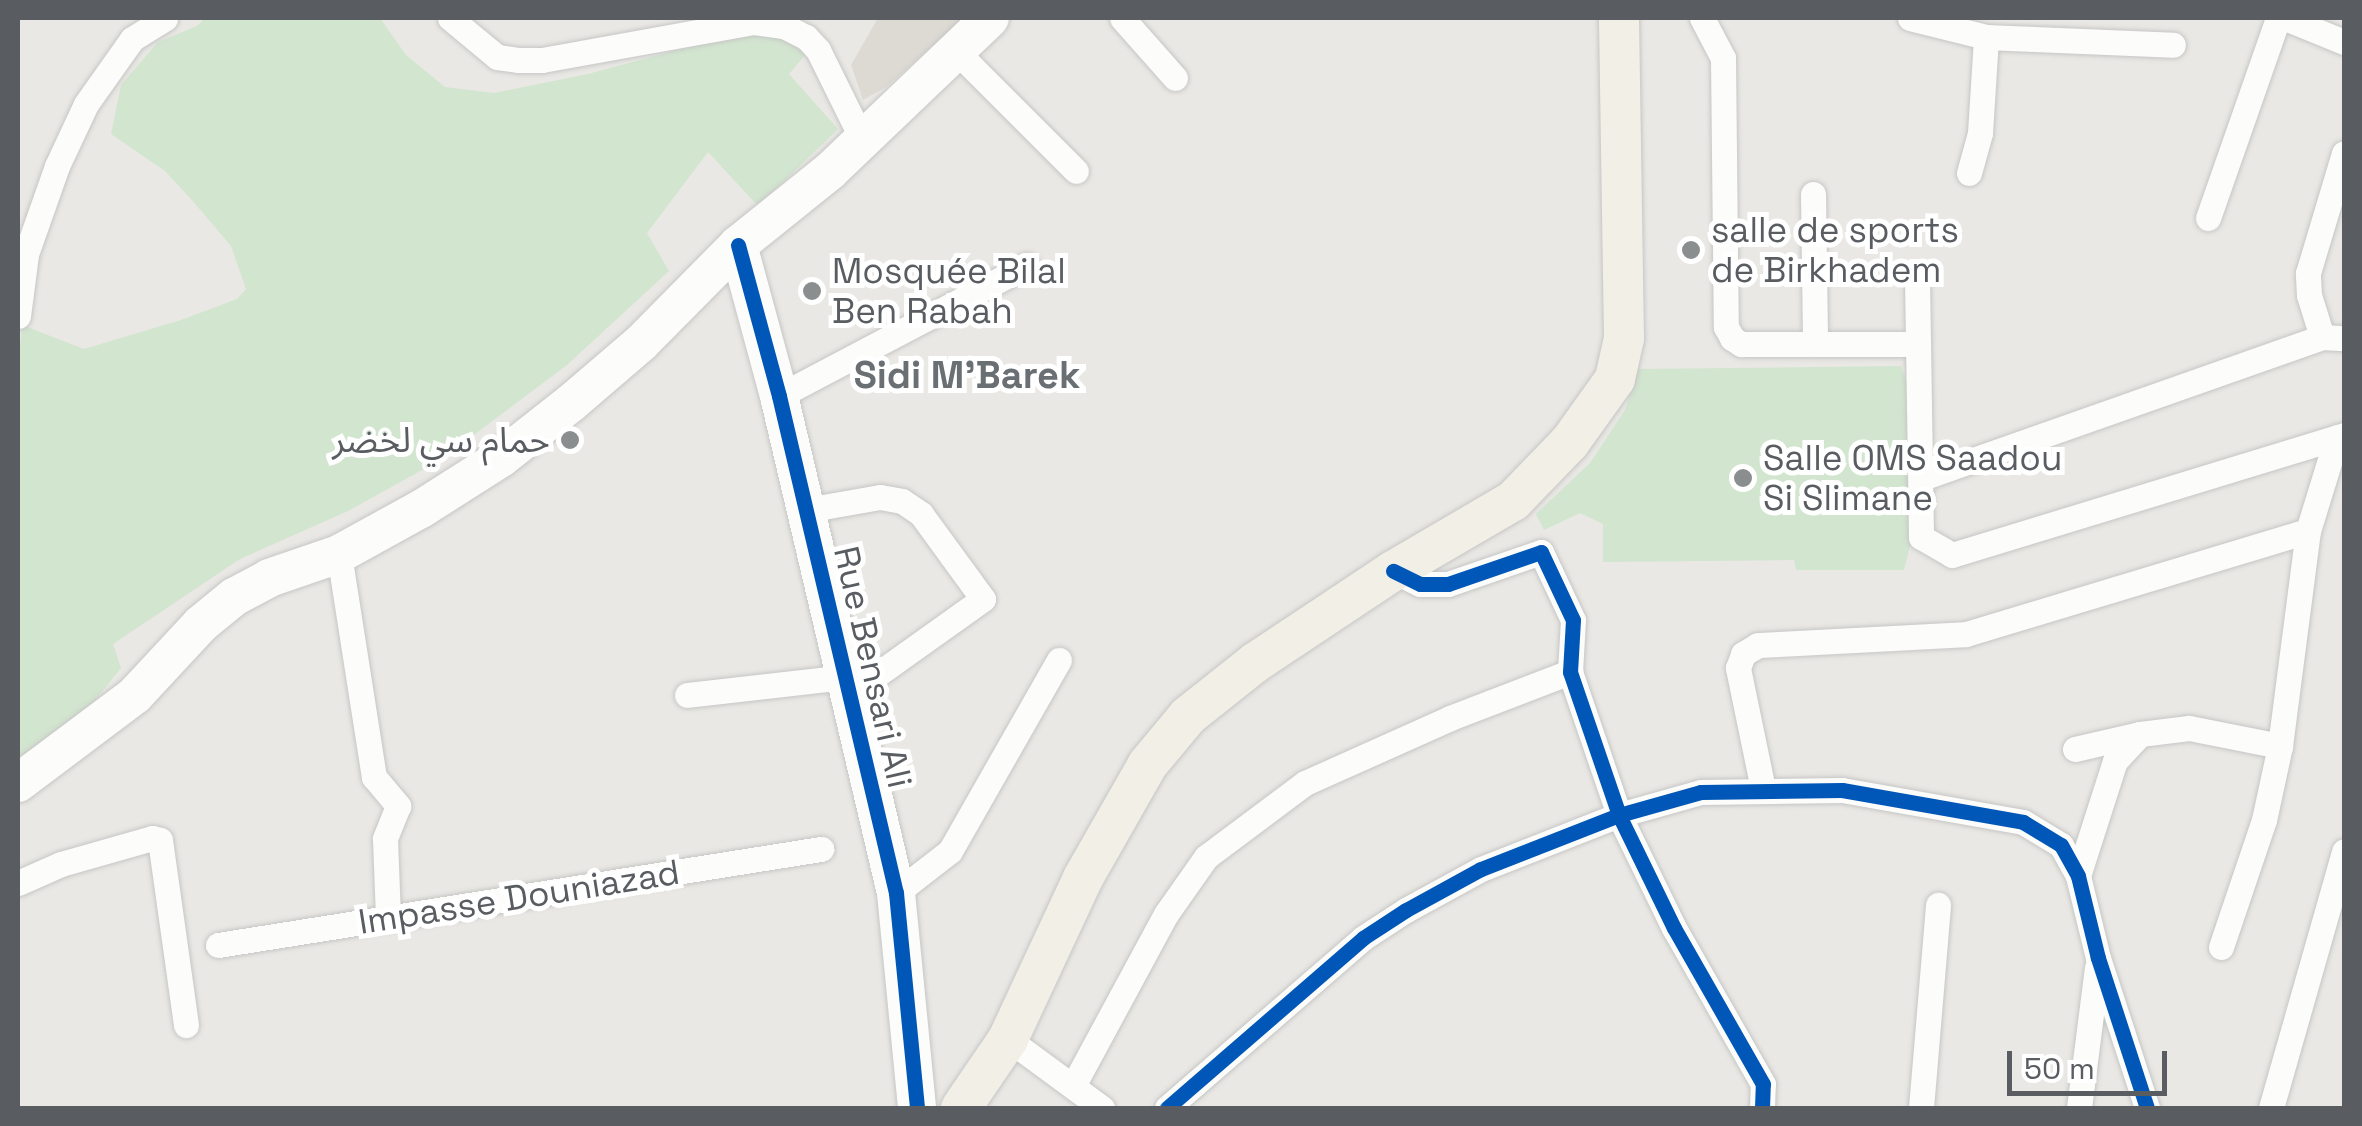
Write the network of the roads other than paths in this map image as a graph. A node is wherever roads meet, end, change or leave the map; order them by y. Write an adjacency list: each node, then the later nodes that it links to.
1 (165, 18): 23 (street)
2 (450, 18): 14 (street)
3 (990, 18): 12 (main road)
4 (1122, 18): 13 (street)
5 (1619, 18): 33 (main road)
6 (1702, 18): 25 (street)
7 (1910, 18): 9 (street)
8 (2281, 18): 10 (street); 19 (street)
9 (1986, 37): 11 (street); 17 (street)
10 (2344, 42)
11 (2172, 45)
12 (955, 50): 14 (main road); 16 (street)
13 (1175, 78)
14 (862, 139): 20 (main road)
15 (2344, 153): 24 (street)
16 (1076, 170)
17 (1969, 173)
18 (1813, 194): 25 (street)
19 (2208, 218)
20 (738, 245): 27 (main road, Rue Bensari Ali); 32 (main road)
21 (1027, 265): 27 (street)
22 (1917, 279): 26 (street)
23 (18, 316)
24 (2333, 338): 29 (street)
25 (1815, 343): 26 (street)
26 (1918, 344): 29 (street)
27 (779, 396): 30 (main road, Rue Bensari Ali)
28 (2341, 436): 29 (street); 31 (street)
29 (1922, 478)
30 (806, 510): 36 (main road, Rue Bensari Ali); 36 (street)
31 (2308, 531): 39 (street); 42 (street)
32 (340, 554): 41 (main road); 50 (street)
33 (1393, 571): 35 (street); 55 (main road)
34 (1059, 660): 48 (street)
35 (1570, 672): 43 (street); 56 (street)
36 (848, 686): 37 (street); 48 (main road, Rue Bensari Ali)
37 (687, 695)
38 (2140, 734): 39 (street); 40 (street); 46 (street)
39 (2280, 746): 52 (street)
40 (2075, 749)
41 (23, 770)
42 (1763, 790): 43 (street); 46 (street)
43 (1619, 815): 60 (street); 61 (street)
44 (820, 849): 50 (street, Impasse Douniazad)
45 (2344, 851): 65 (street)
46 (2078, 876): 53 (street)
47 (18, 884): 54 (street)
48 (896, 892): 57 (main road, Rue Bensari Ali)
49 (1938, 905): 62 (street)
50 (388, 918): 51 (street, Impasse Douniazad)
51 (218, 944)
52 (2220, 948)
53 (2098, 958): 63 (street); 64 (street)
54 (186, 1026)
55 (1008, 1039): 56 (street); 58 (main road)
56 (1074, 1084): 59 (street)
57 (917, 1108)
58 (962, 1108)
59 (1102, 1108)
60 (1167, 1108)
61 (1762, 1108)
62 (1920, 1108)
63 (2078, 1108)
64 (2147, 1108)
65 (2270, 1108)

